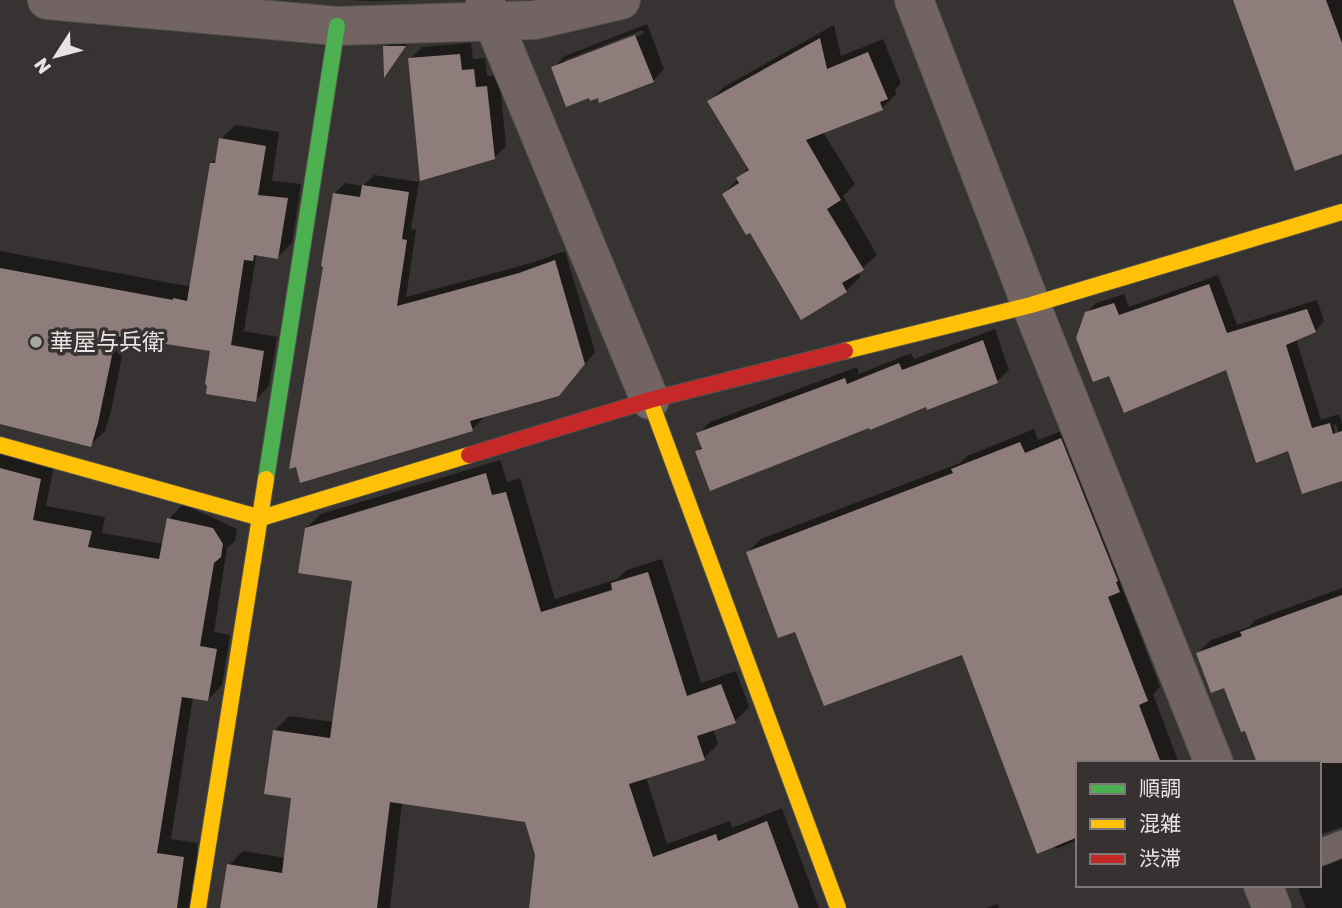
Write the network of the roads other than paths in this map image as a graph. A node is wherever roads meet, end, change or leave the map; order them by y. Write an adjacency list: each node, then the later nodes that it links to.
1 (47, 0): 5 (street)
2 (621, 0): 4 (street)
3 (914, 0): 7 (street)
4 (489, 11): 5 (street); 8 (street)
5 (337, 26): 10 (street)
6 (1342, 212): 7 (street)
7 (1031, 304): 8 (street); 11 (street)
8 (650, 400): 10 (street); 16 (street)
9 (0, 444): 10 (street)
10 (261, 518): 15 (street)
11 (1213, 761)
12 (1342, 844): 13 (lane)
13 (1321, 852)
14 (1263, 887): 17 (street)
15 (198, 908)
16 (838, 908)
17 (1272, 908)

